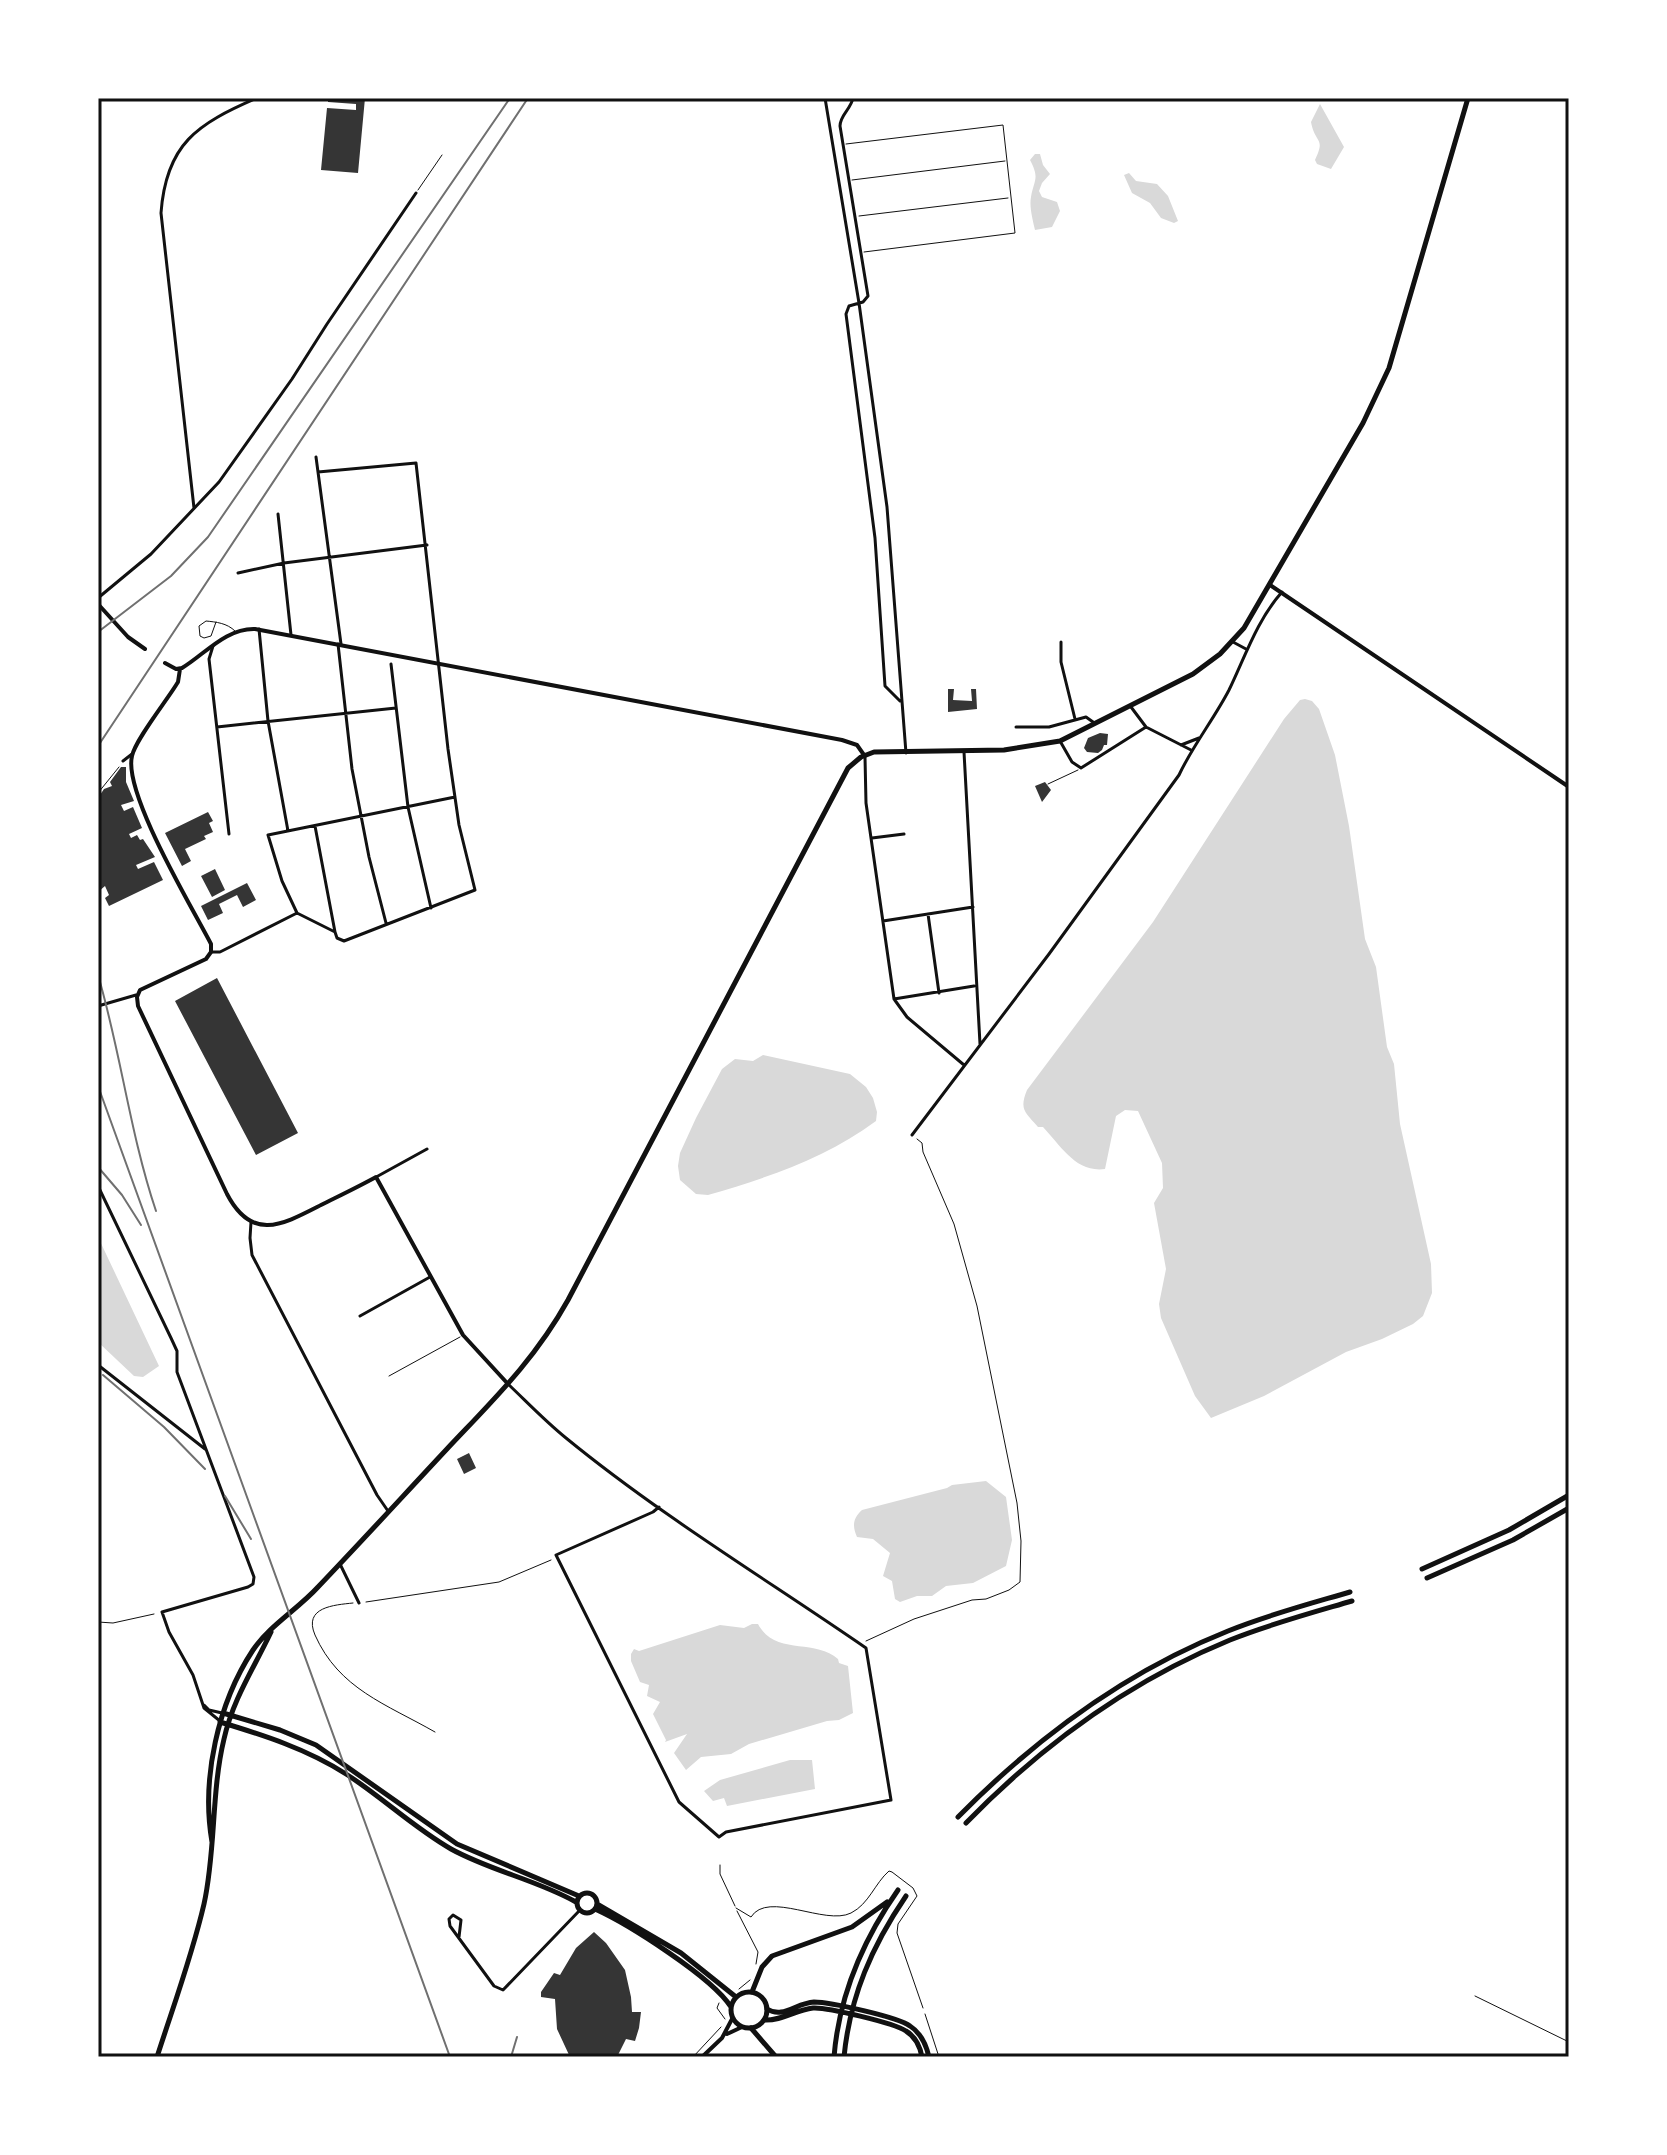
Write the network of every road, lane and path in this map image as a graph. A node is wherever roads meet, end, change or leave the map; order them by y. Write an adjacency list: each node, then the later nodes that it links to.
1 (257, 98): 19 (street)
2 (279, 98): 6 (street)
3 (825, 98): 15 (street)
4 (853, 98): 7 (street)
5 (1468, 98): 25 (main road)
6 (285, 99)
7 (843, 144): 9 (lane); 10 (street)
8 (442, 155): 11 (path)
9 (1007, 161): 10 (lane); 12 (lane)
10 (849, 180): 13 (street)
11 (416, 193): 19 (street)
12 (1011, 197): 13 (lane); 14 (lane)
13 (855, 216): 14 (street)
14 (861, 252): 15 (street); 16 (street)
15 (850, 253): 16 (street)
16 (859, 303): 42 (street); 42 (street)
17 (316, 457): 18 (street)
18 (318, 472): 21 (street); 22 (street)
19 (194, 508): 27 (street)
20 (278, 514): 23 (street)
21 (427, 545): 22 (street); 39 (street)
22 (330, 557): 23 (street); 34 (street)
23 (284, 563): 24 (street); 31 (street)
24 (238, 573)
25 (1270, 585): 26 (street); 33 (main road)
26 (1282, 592): 37 (street); 63 (street)
27 (98, 601): 36 (street)
28 (216, 622): 28 (lane); 30 (lane)
29 (259, 629): 30 (street); 31 (street); 47 (street)
30 (235, 632): 35 (street)
31 (291, 635): 34 (street)
32 (1061, 642): 46 (street)
33 (1233, 642): 37 (street); 43 (main road)
34 (340, 644): 39 (street); 45 (street)
35 (213, 646): 41 (street); 49 (street)
36 (145, 649)
37 (1246, 649): 52 (street)
38 (165, 663): 41 (street)
39 (440, 663): 59 (street); 65 (street)
40 (391, 664): 44 (street)
41 (180, 669): 58 (street)
42 (900, 701): 57 (street)
43 (1131, 706): 48 (main road); 51 (street)
44 (396, 708): 45 (street); 66 (street)
45 (345, 713): 47 (street); 67 (street)
46 (1075, 719): 48 (street); 50 (street)
47 (268, 721): 49 (street); 69 (street)
48 (1095, 725): 53 (main road)
49 (217, 727): 70 (street)
50 (1016, 727)
51 (1146, 727): 54 (street); 61 (street)
52 (1199, 738): 54 (street); 55 (street)
53 (1060, 741): 56 (main road); 61 (street)
54 (1181, 745): 55 (street)
55 (1191, 750): 86 (street)
56 (964, 752): 57 (main road); 73 (street)
57 (906, 753): 59 (main road)
58 (132, 754): 60 (street); 80 (street)
59 (864, 755): 72 (street); 98 (main road)
60 (123, 761): 64 (path)
61 (1081, 768): 62 (lane)
62 (1048, 784)
63 (1569, 787)
64 (98, 793)
65 (455, 797): 66 (street); 74 (street)
66 (408, 807): 67 (street); 74 (street)
67 (361, 818): 68 (street); 78 (street)
68 (315, 826): 69 (street); 79 (street)
69 (288, 831): 75 (street)
70 (229, 834)
71 (904, 834): 72 (street)
72 (871, 838): 77 (street)
73 (973, 907): 76 (street); 81 (street)
74 (431, 908): 78 (street)
75 (297, 913): 79 (street); 80 (street)
76 (928, 914): 77 (street); 82 (street)
77 (883, 921): 84 (street)
78 (386, 924): 79 (street)
79 (335, 932)
80 (211, 952): 83 (street)
81 (975, 986): 82 (street); 86 (street)
82 (939, 993): 84 (street)
83 (137, 995): 85 (street); 92 (street)
84 (894, 999): 87 (street)
85 (98, 1006)
86 (980, 1044): 87 (street)
87 (964, 1065): 88 (street)
88 (912, 1135): 114 (path)
89 (427, 1149): 90 (street)
90 (376, 1177): 92 (street); 93 (street)
91 (98, 1186): 99 (street)
92 (254, 1223): 103 (street)
93 (430, 1277): 94 (street); 95 (street)
94 (360, 1316)
95 (463, 1335): 97 (lane); 98 (street)
96 (98, 1365): 99 (street)
97 (389, 1376)
98 (508, 1384): 101 (street); 103 (main road)
99 (206, 1450): 111 (street)
100 (1569, 1495): 106 (main road)
101 (659, 1507): 104 (street); 114 (street)
102 (1569, 1508): 107 (main road)
103 (388, 1511): 105 (main road)
104 (556, 1555): 110 (path); 114 (street)
105 (340, 1564): 110 (street); 113 (main road)
106 (1422, 1569)
107 (1427, 1578)
108 (1350, 1592): 122 (main road)
109 (1352, 1601): 123 (main road)
110 (359, 1603): 121 (path)
111 (162, 1612): 112 (path); 115 (street)
112 (98, 1622)
113 (271, 1632): 116 (main road); 117 (main road)
114 (866, 1648)
115 (201, 1702): 117 (street); 119 (street)
116 (236, 1703): 117 (main road); 118 (main road)
117 (227, 1714): 118 (main road); 119 (main road); 120 (main road)
118 (248, 1721): 129 (main road)
119 (220, 1722): 120 (main road); 124 (main road)
120 (228, 1724): 124 (main road); 129 (main road)
121 (435, 1732)
122 (958, 1817)
123 (966, 1823)
124 (212, 1842): 153 (main road)
125 (720, 1865): 131 (path)
126 (898, 1890): 128 (main road)
127 (906, 1896): 152 (main road)
128 (894, 1897): 137 (main road); 157 (main road)
129 (578, 1899): 130 (main road); 132 (main road)
130 (596, 1907): 132 (main road); 139 (main road); 141 (main road)
131 (736, 1908): 134 (path); 145 (path)
132 (580, 1910): 133 (street)
133 (459, 1937): 133 (street)
134 (756, 1965)
135 (753, 1973): 136 (path)
136 (733, 1990)
137 (752, 1992): 139 (main road); 143 (main road)
138 (1475, 1996): 151 (path)
139 (736, 1997): 141 (main road)
140 (723, 1999): 154 (path)
141 (731, 2007): 146 (main road)
142 (835, 2008): 143 (main road); 144 (main road); 147 (main road)
143 (767, 2009): 147 (main road)
144 (858, 2014): 158 (main road); 159 (main road)
145 (925, 2014): 160 (lane)
146 (732, 2019): 148 (main road); 150 (street)
147 (764, 2020): 149 (main road)
148 (742, 2027): 149 (main road); 150 (street)
149 (751, 2028): 156 (main road)
150 (722, 2038): 155 (street)
151 (1569, 2042)
152 (844, 2056)
153 (157, 2057)
154 (693, 2057)
155 (702, 2057)
156 (776, 2057)
157 (834, 2057)
158 (922, 2057)
159 (929, 2057)
160 (939, 2057)

